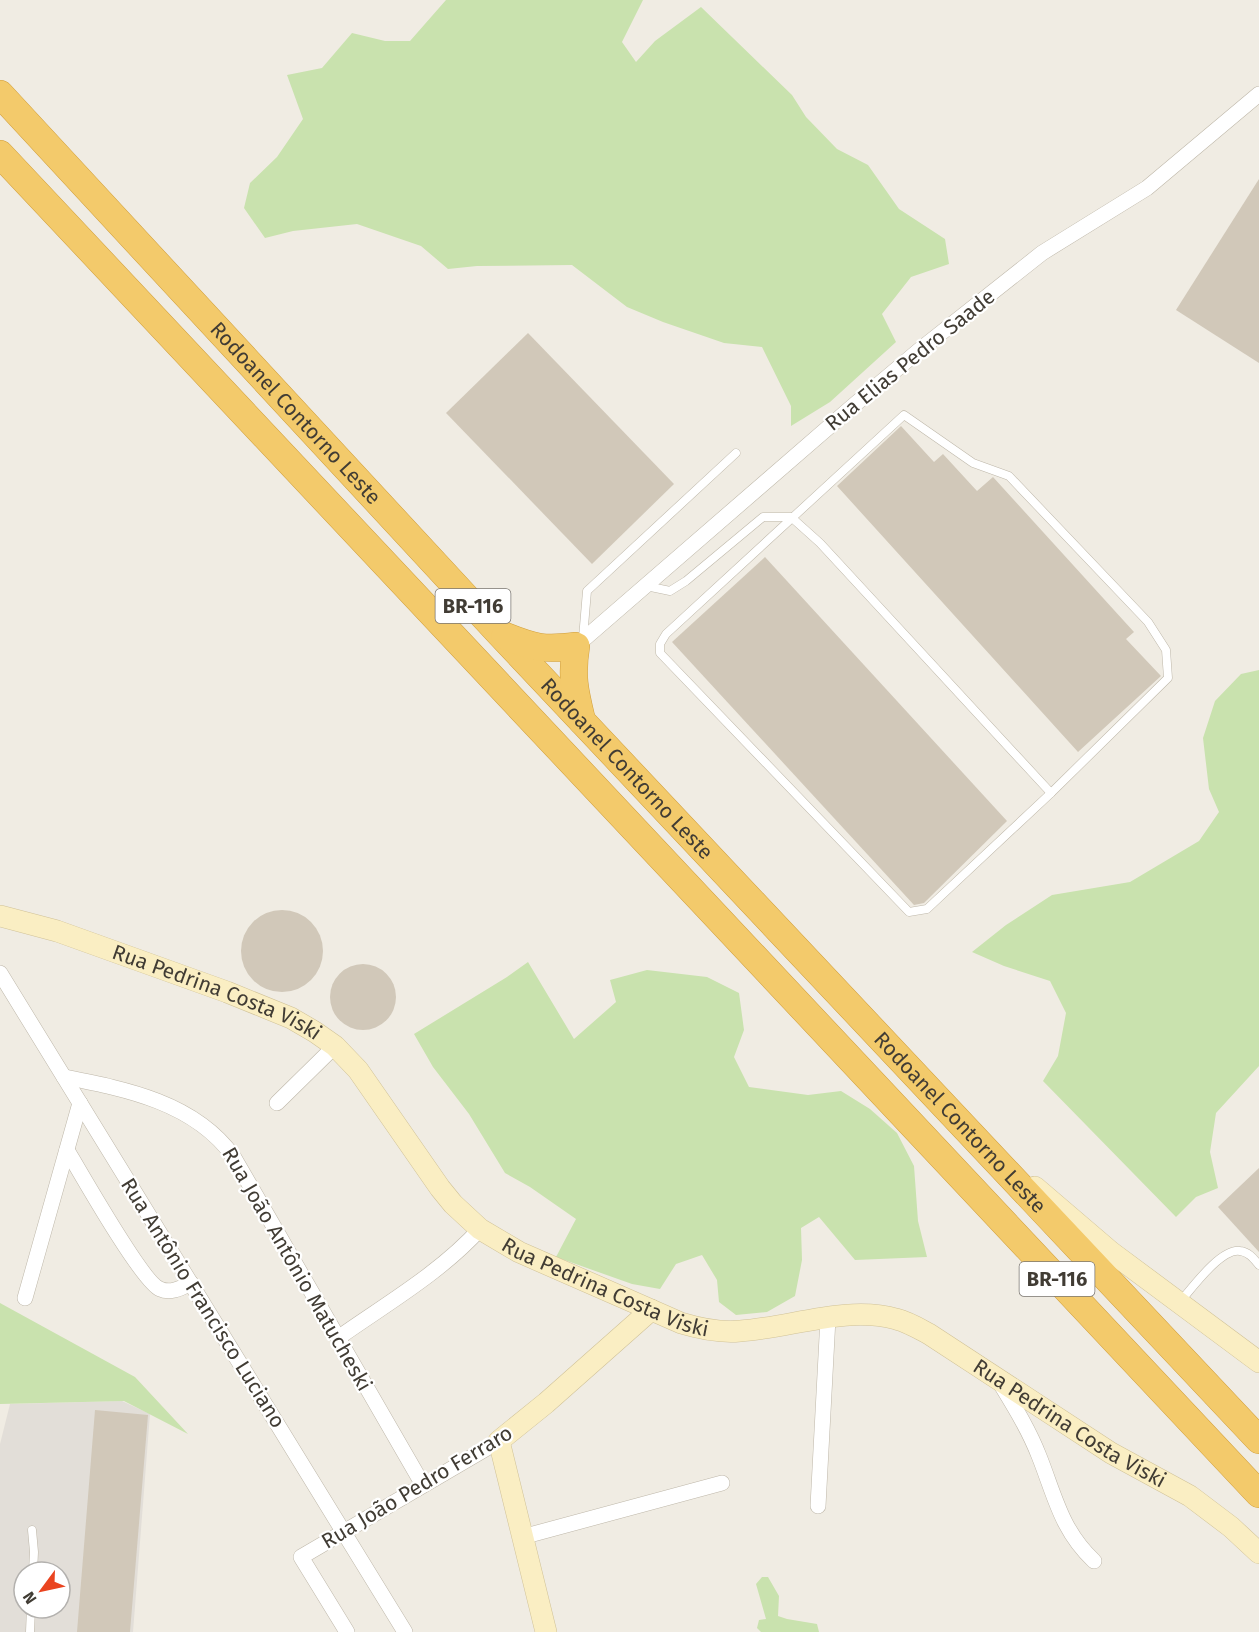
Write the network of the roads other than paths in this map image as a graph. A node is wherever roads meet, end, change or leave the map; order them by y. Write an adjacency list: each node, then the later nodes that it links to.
1 (0, 94): 7 (highway, Rodoanel Contorno Leste / BR-116)
2 (1259, 94): 6 (street, Rua Elias Pedro Saade)
3 (0, 154): 33 (highway, Rodoanel Contorno Leste / BR-116)
4 (736, 453): 8 (lane)
5 (792, 517): 6 (lane); 10 (lane); 10 (lane); 10 (lane)
6 (645, 585): 8 (street, Rua Elias Pedro Saade)
7 (500, 634): 8 (highway); 9 (highway, Rodoanel Contorno Leste / BR-116)
8 (580, 643): 9 (highway)
9 (583, 722): 17 (highway, Rodoanel Contorno Leste / BR-116)
10 (1051, 793)
11 (0, 916): 13 (street, Rua Pedrina Costa Viski)
12 (0, 974): 14 (street, Rua Antônio Francisco Luciano)
13 (335, 1046): 15 (street); 19 (street, Rua Pedrina Costa Viski)
14 (64, 1077): 16 (street, Rua Antônio Francisco Luciano); 26 (street, Rua João Antônio Matucheski)
15 (277, 1102)
16 (80, 1103): 18 (street); 21 (street, Rua Antônio Francisco Luciano)
17 (952, 1113): 23 (street); 29 (highway, Rodoanel Contorno Leste / BR-116)
18 (67, 1150): 21 (street); 22 (street)
19 (480, 1229): 24 (street, Rua Pedrina Costa Viski); 26 (street)
20 (1259, 1265): 23 (lane)
21 (191, 1283): 36 (street, Rua Antônio Francisco Luciano)
22 (25, 1298)
23 (1179, 1303): 27 (street)
24 (651, 1310): 25 (street, Rua Pedrina Costa Viski); 30 (street, Rua João Pedro Ferraro)
25 (828, 1318): 28 (street, Rua Pedrina Costa Viski); 34 (street)
26 (338, 1338): 32 (street, Rua João Antônio Matucheski)
27 (1259, 1362)
28 (998, 1380): 38 (street, Rua Pedrina Costa Viski); 40 (street)
29 (1259, 1440)
30 (499, 1441): 32 (street, Rua João Pedro Ferraro); 37 (street)
31 (722, 1483): 37 (street)
32 (423, 1485): 36 (street, Rua João Pedro Ferraro)
33 (1259, 1494)
34 (818, 1506)
35 (32, 1530): 39 (lane)
36 (344, 1532): 41 (street, Rua João Pedro Ferraro); 42 (street, Rua Antônio Francisco Luciano)
37 (522, 1537): 43 (street)
38 (1259, 1552)
39 (34, 1560)
40 (1094, 1561)
41 (346, 1632)
42 (405, 1632)
43 (546, 1632)

